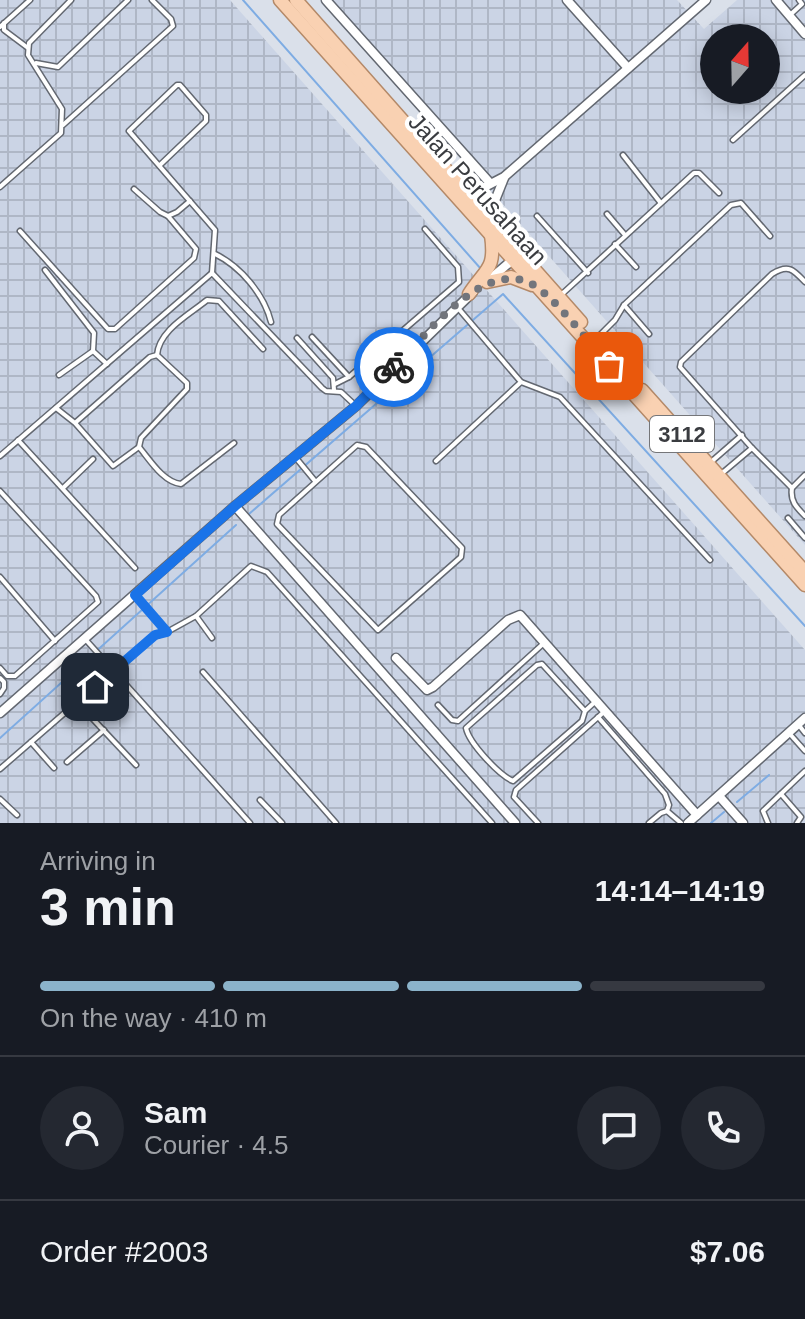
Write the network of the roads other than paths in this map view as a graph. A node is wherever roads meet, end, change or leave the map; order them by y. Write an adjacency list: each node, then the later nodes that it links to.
1 (30, 0): 13 (lane)
2 (71, 0): 15 (lane)
3 (128, 0): 16 (lane)
4 (152, 0): 19 (lane)
5 (280, 0): 37 (main road, Jalan Perusahaan / 3112)
6 (296, 0): 27 (main road, Jalan Perusahaan / 3112)
7 (326, 0): 24 (street)
8 (567, 0): 17 (street)
9 (706, 0): 17 (street)
10 (776, 0): 12 (street)
11 (802, 4): 12 (lane)
12 (790, 15): 14 (street)
13 (2, 25): 15 (lane)
14 (805, 34)
15 (28, 48): 16 (lane)
16 (33, 62): 19 (lane)
17 (628, 68): 23 (street)
18 (805, 75): 20 (lane)
19 (62, 125): 25 (lane)
20 (733, 140)
21 (623, 155): 30 (lane)
22 (160, 165): 22 (lane); 29 (lane)
23 (504, 177): 24 (street); 34 (street)
24 (490, 183): 27 (street)
25 (0, 187)
26 (134, 189): 32 (lane)
27 (466, 193): 34 (main road, Jalan Perusahaan / 3112)
28 (719, 193): 30 (lane)
29 (190, 201): 32 (lane); 41 (lane)
30 (660, 202): 38 (lane)
31 (607, 214): 38 (lane)
32 (168, 216): 36 (lane)
33 (537, 216): 47 (lane)
34 (488, 218): 42 (main road, Jalan Perusahaan / 3112)
35 (425, 229): 64 (lane)
36 (20, 231)
37 (491, 235): 42 (main road, Jalan Perusahaan / 3112); 45 (main road)
38 (625, 235): 40 (lane)
39 (770, 236): 52 (lane)
40 (615, 244): 43 (lane); 47 (lane)
41 (215, 254): 46 (lane); 54 (lane)
42 (516, 257): 45 (street); 49 (main road, Jalan Perusahaan / 3112); 51 (main road, Jalan Perusahaan / 3112)
43 (636, 267)
44 (45, 270): 60 (lane)
45 (498, 272): 49 (main road); 50 (main road)
46 (212, 273): 62 (lane); 67 (lane)
47 (588, 273): 51 (lane)
48 (805, 282): 71 (lane)
49 (538, 288): 95 (main road, Jalan Perusahaan / 3112)
50 (469, 294): 53 (street)
51 (559, 297): 58 (main road, Jalan Perusahaan / 3112)
52 (624, 305): 55 (lane); 58 (lane)
53 (456, 306): 65 (lane); 68 (street)
54 (271, 322)
55 (649, 334)
56 (312, 337): 64 (lane)
57 (297, 338): 66 (lane)
58 (596, 339): 80 (main road, Jalan Perusahaan / 3112)
59 (263, 349): 61 (lane)
60 (93, 351): 62 (lane); 63 (lane)
61 (157, 355): 70 (lane); 74 (lane)
62 (107, 364): 69 (lane)
63 (59, 375)
64 (349, 377): 66 (lane)
65 (521, 382): 79 (lane); 91 (lane)
66 (335, 384): 67 (lane)
67 (334, 390): 68 (lane)
68 (356, 406): 78 (street)
69 (56, 408): 70 (lane); 72 (lane)
70 (75, 423): 74 (lane)
71 (742, 435): 75 (lane); 80 (lane)
72 (18, 440): 76 (lane); 84 (lane)
73 (234, 443): 74 (lane)
74 (139, 447)
75 (752, 448): 82 (lane); 85 (lane)
76 (0, 456)
77 (93, 459): 84 (lane)
78 (297, 459): 83 (lane); 87 (street)
79 (436, 461)
80 (709, 464): 82 (main road, Jalan Perusahaan / 3112)
81 (805, 475): 85 (lane)
82 (719, 476): 93 (main road, Jalan Perusahaan / 3112)
83 (315, 481): 83 (lane)
84 (63, 488): 92 (lane)
85 (792, 488): 88 (lane)
86 (0, 491): 101 (lane)
87 (235, 506): 96 (street); 138 (street)
88 (805, 516)
89 (788, 518): 90 (lane)
90 (805, 538)
91 (710, 560)
92 (135, 568)
93 (805, 572)
94 (0, 577): 101 (lane)
95 (805, 585)
96 (135, 595): 98 (lane); 99 (street)
97 (196, 616): 98 (lane); 100 (lane); 137 (lane)
98 (167, 632): 105 (lane)
99 (85, 638): 105 (lane); 113 (street)
100 (212, 638)
101 (55, 641): 104 (lane)
102 (544, 643): 103 (street); 109 (street); 111 (lane)
103 (396, 658)
104 (0, 668)
105 (113, 671): 110 (lane); 134 (lane)
106 (203, 672): 136 (lane)
107 (0, 678): 108 (lane)
108 (0, 694)
109 (596, 701): 112 (lane); 114 (street)
110 (77, 702): 116 (lane); 119 (lane)
111 (438, 705)
112 (585, 711): 112 (lane)
113 (0, 713)
114 (601, 714): 130 (lane); 132 (street); 139 (lane)
115 (802, 721): 117 (street); 118 (lane)
116 (104, 730): 121 (lane); 122 (lane)
117 (789, 733): 120 (lane); 127 (street)
118 (805, 733)
119 (31, 742): 123 (lane); 124 (lane)
120 (805, 751)
121 (67, 762)
122 (136, 765)
123 (54, 768)
124 (0, 769)
125 (805, 771): 126 (lane)
126 (781, 794): 133 (lane); 144 (lane)
127 (719, 796): 132 (street); 143 (street)
128 (0, 799): 131 (lane)
129 (260, 800): 135 (lane)
130 (667, 811): 140 (lane); 141 (lane)
131 (17, 815)
132 (697, 815): 142 (street)
133 (803, 819): 145 (lane)
134 (250, 823)
135 (282, 823)
136 (336, 823)
137 (492, 823)
138 (515, 823)
139 (538, 823)
140 (649, 823)
141 (681, 823)
142 (688, 823)
143 (743, 823)
144 (768, 823)
145 (797, 823)

